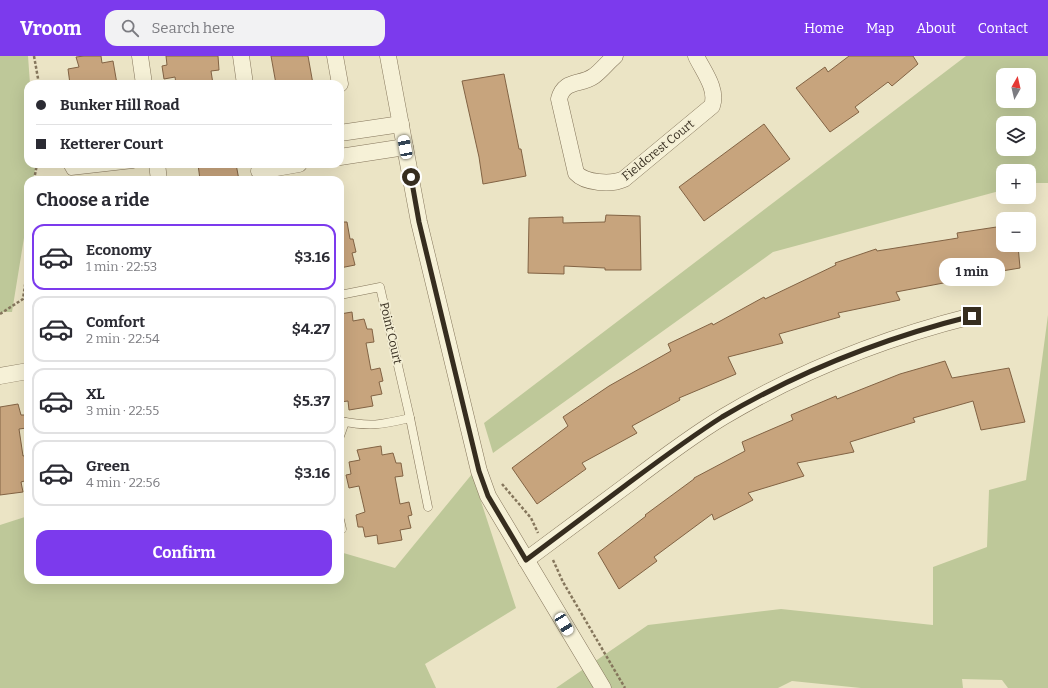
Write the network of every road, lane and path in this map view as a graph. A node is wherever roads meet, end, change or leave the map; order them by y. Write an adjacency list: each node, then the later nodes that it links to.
1 (34, 56): 8 (path)
2 (140, 56): 9 (street)
3 (241, 56): 10 (street)
4 (335, 56): 11 (street)
5 (388, 56): 12 (street)
6 (614, 56): 7 (street, Fieldcrest Court)
7 (696, 56)
8 (38, 80)
9 (143, 80)
10 (244, 80)
11 (339, 80)
12 (401, 124): 13 (street); 14 (street)
13 (344, 132)
14 (405, 147): 15 (street); 31 (street)
15 (344, 156)
16 (69, 168): 17 (lane)
17 (98, 168)
18 (279, 168): 19 (street)
19 (259, 172)
20 (24, 288): 22 (path)
21 (344, 294): 26 (lane, Point Court)
22 (0, 314)
23 (972, 316): 30 (street)
24 (24, 372): 25 (street)
25 (0, 376)
26 (410, 418): 27 (lane); 29 (lane, Point Court)
27 (344, 422)
28 (499, 479): 30 (path)
29 (428, 507)
30 (545, 545): 31 (street); 33 (path)
31 (526, 560): 32 (street)
32 (602, 688)
33 (625, 688)

